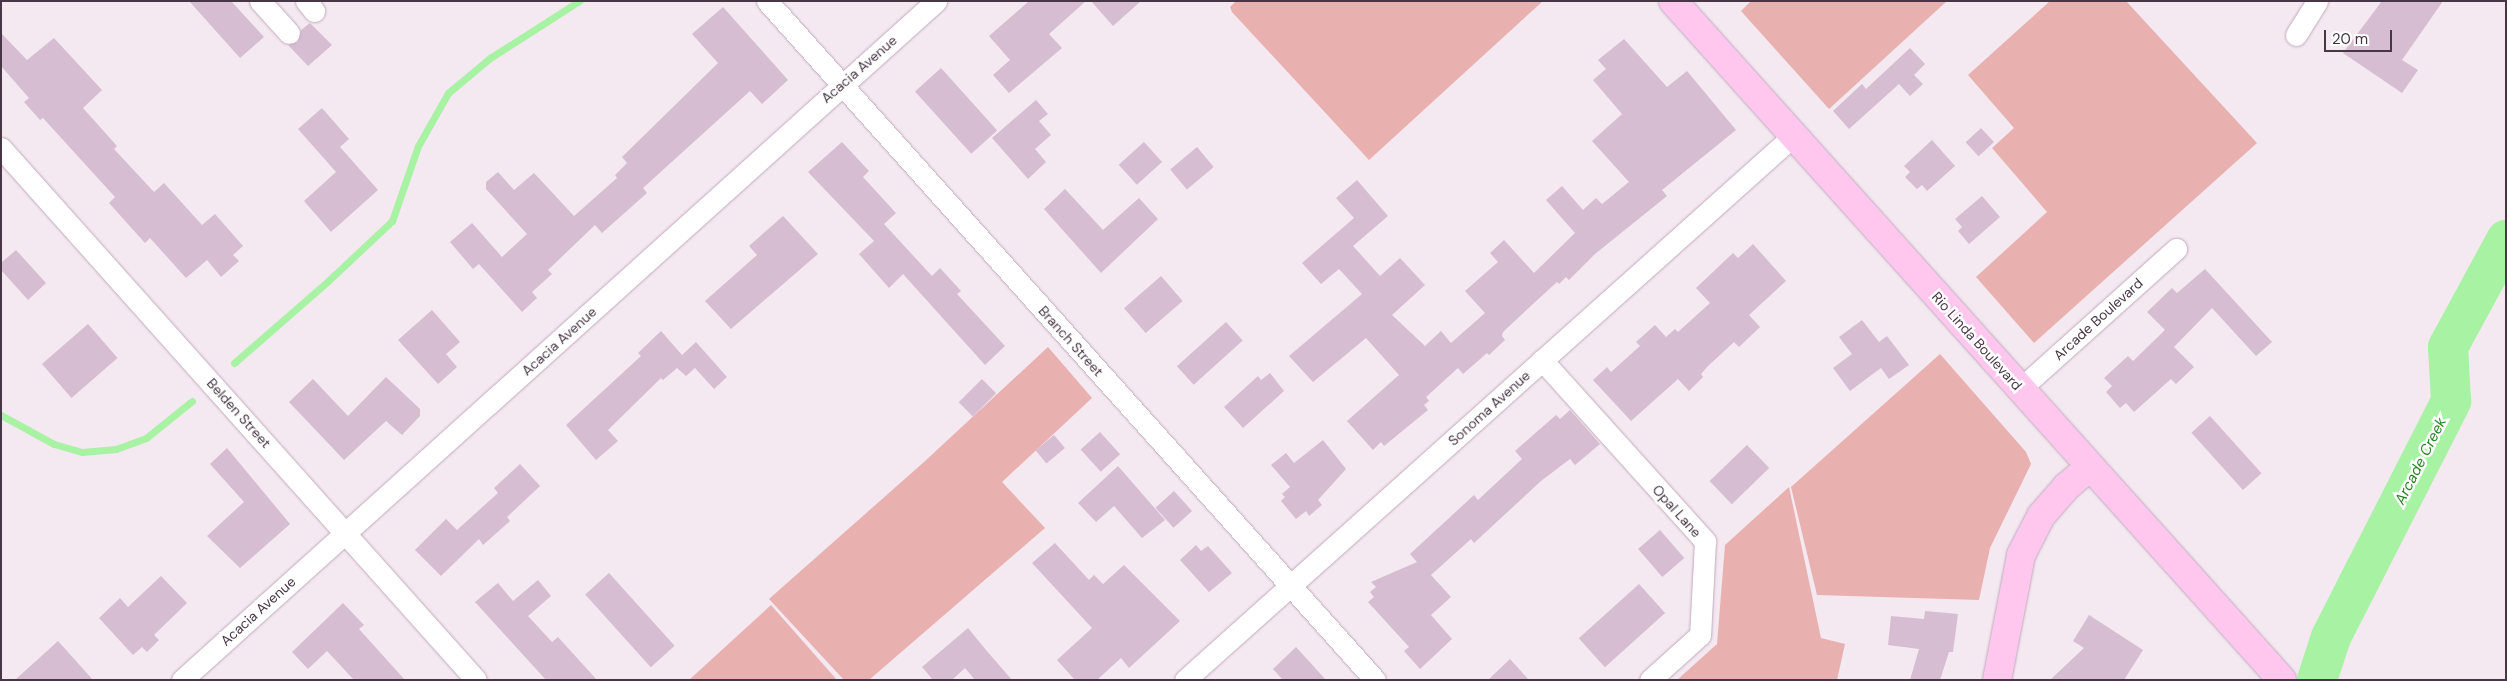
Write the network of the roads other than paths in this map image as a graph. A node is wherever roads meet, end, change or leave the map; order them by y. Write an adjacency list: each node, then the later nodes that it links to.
1 (767, 1): 8 (street, Branch Street)
2 (936, 1): 8 (street, Acacia Avenue)
3 (1673, 1): 9 (main road, Rio Linda Boulevard)
4 (2317, 1): 7 (street)
5 (267, 3): 6 (street)
6 (289, 34)
7 (2296, 36)
8 (841, 84): 15 (street, Acacia Avenue); 16 (street, Branch Street)
9 (1792, 136): 12 (street, Sonoma Avenue); 13 (main road, Rio Linda Boulevard)
10 (1, 148): 15 (street, Belden Street)
11 (2176, 249): 13 (street, Arcade Boulevard)
12 (1542, 360): 16 (street, Sonoma Avenue); 21 (street, Opal Lane)
13 (2020, 389): 14 (main road, Rio Linda Boulevard)
14 (2090, 466): 22 (main road); 23 (main road, Rio Linda Boulevard)
15 (346, 532): 17 (street, Acacia Avenue); 18 (street, Belden Street)
16 (1291, 586): 19 (street, Sonoma Avenue); 20 (street, Branch Street)
17 (182, 680)
18 (476, 680)
19 (1185, 680)
20 (1375, 680)
21 (1650, 680)
22 (1997, 680)
23 (2282, 680)

